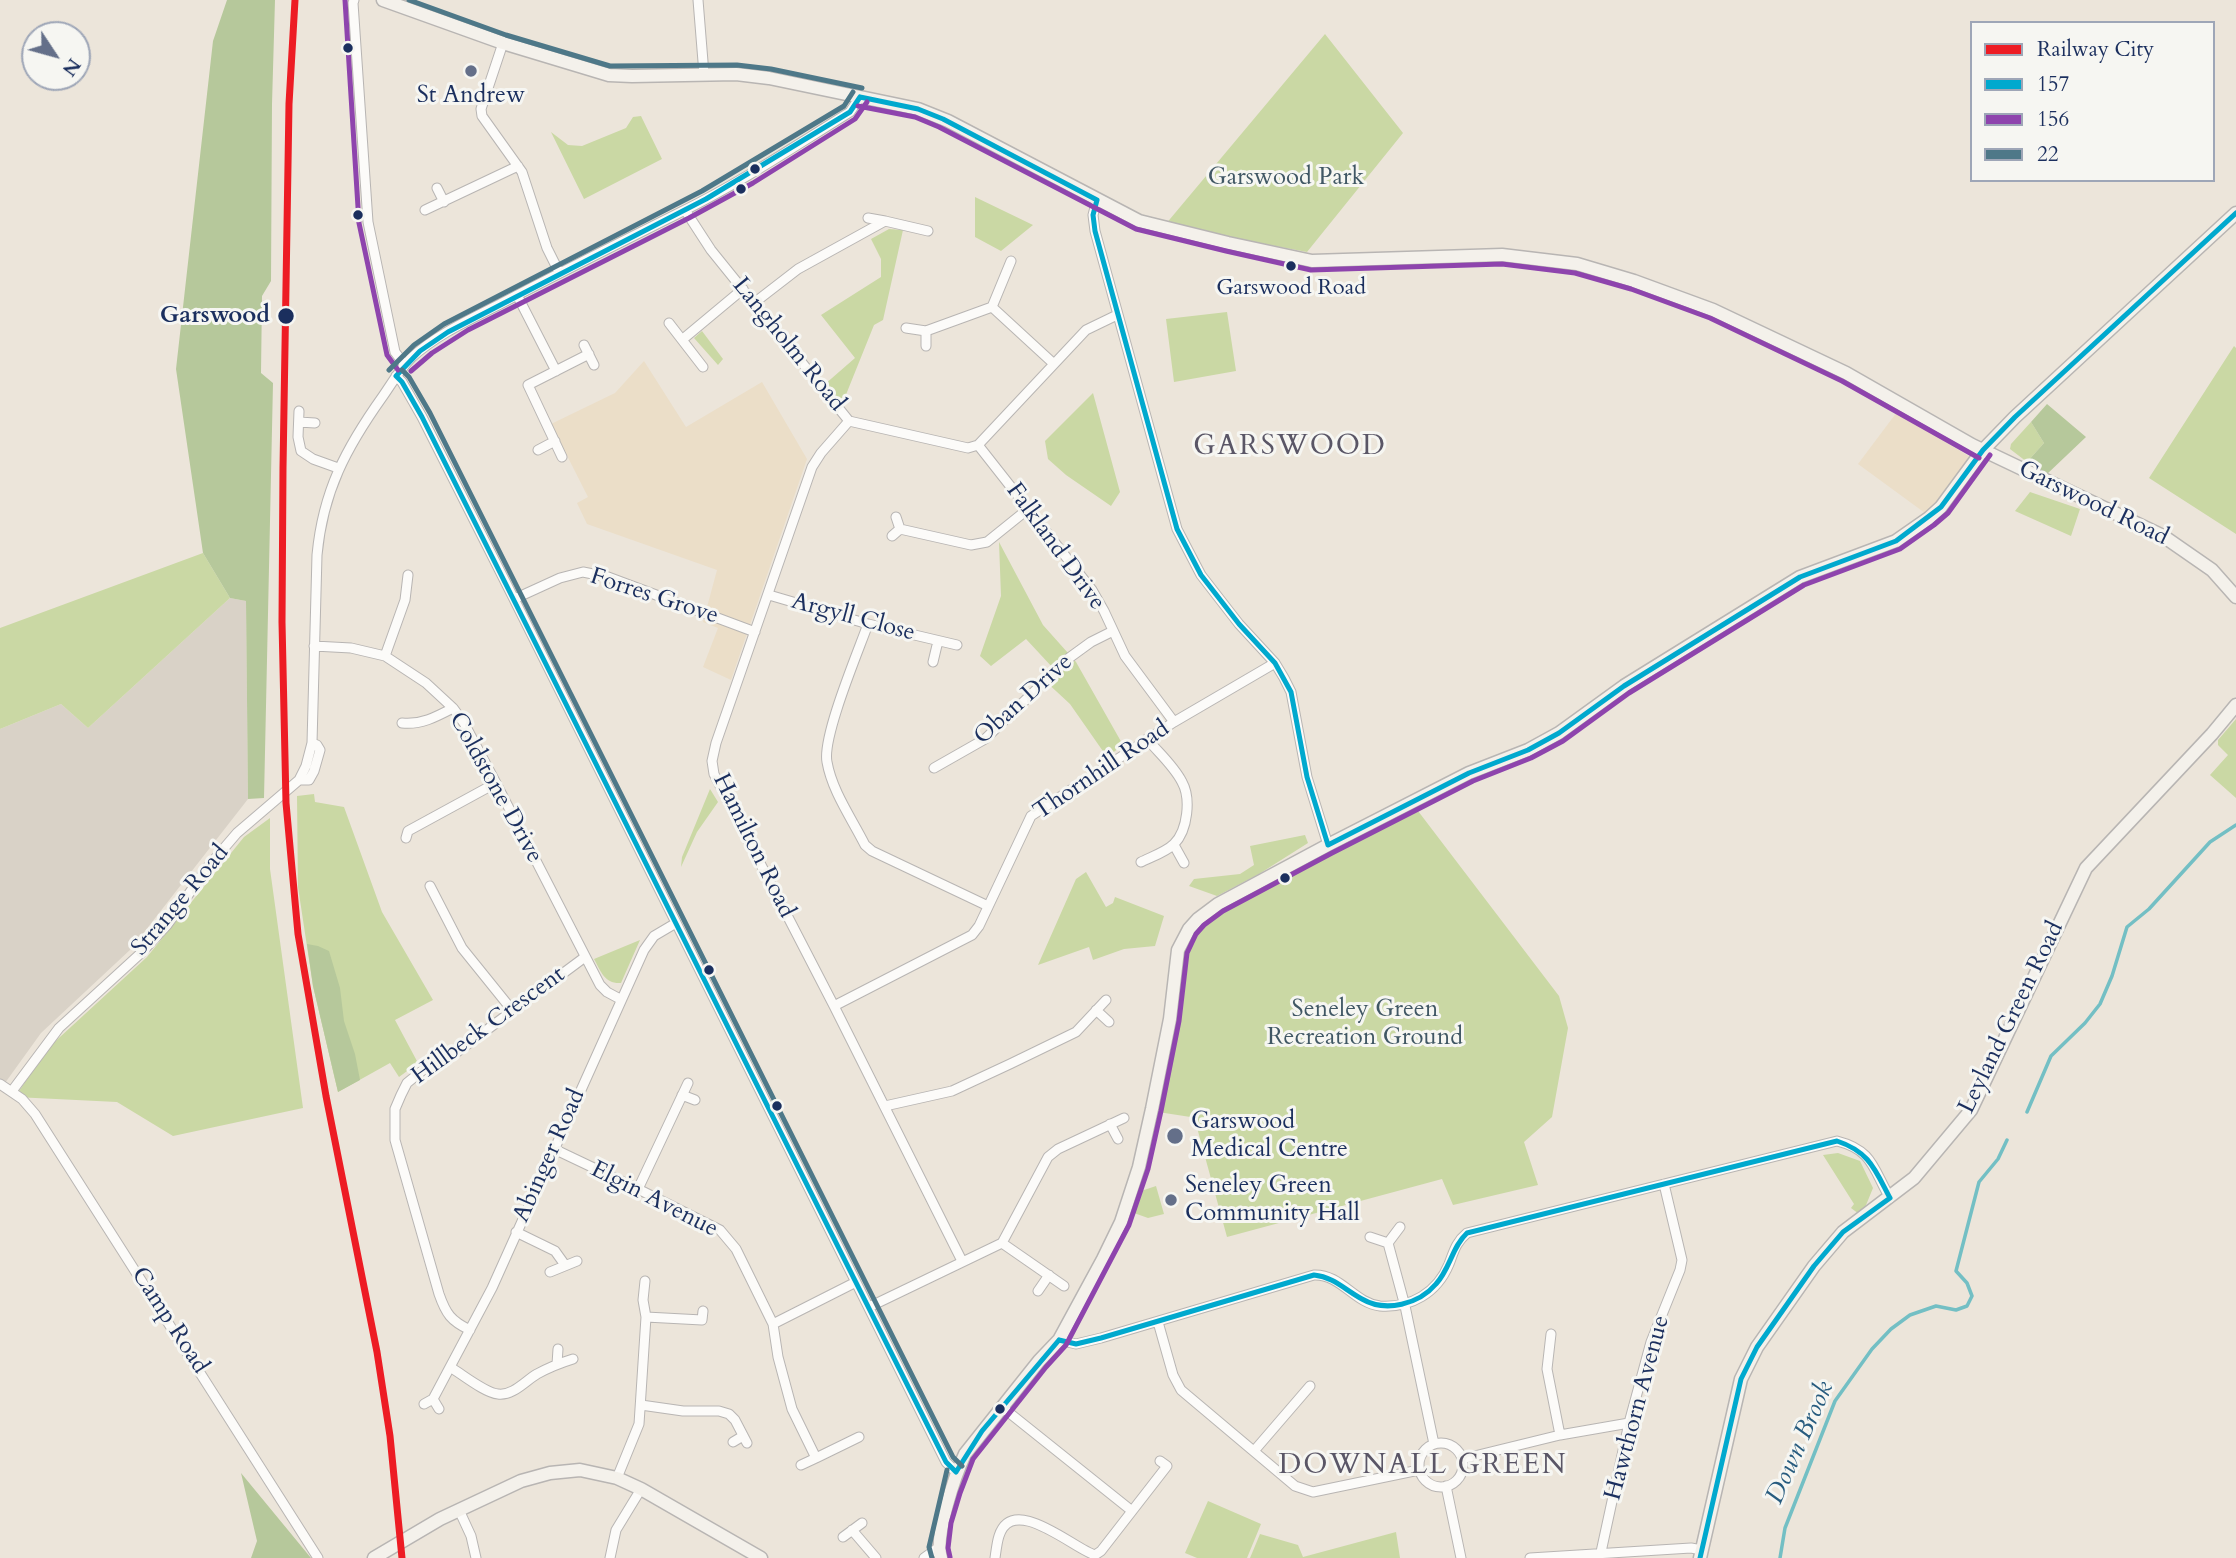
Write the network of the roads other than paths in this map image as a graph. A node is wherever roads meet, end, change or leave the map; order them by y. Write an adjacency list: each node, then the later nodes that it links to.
1 (354, 0): 32 (street)
2 (383, 0): 4 (street, Garswood Road)
3 (698, 0): 5 (street)
4 (503, 43): 5 (street, Garswood Road); 7 (street)
5 (704, 74): 6 (street, Garswood Road)
6 (860, 97): 9 (street, Garswood Road); 12 (street, Strange Road)
7 (518, 166): 10 (street); 18 (street)
8 (437, 188): 10 (street)
9 (1097, 200): 23 (street); 44 (street, Garswood Road)
10 (444, 202): 11 (street)
11 (425, 210)
12 (685, 210): 18 (street, Strange Road); 19 (street, Langholm Road)
13 (2236, 213): 44 (street)
14 (868, 218): 15 (street)
15 (885, 221): 16 (street); 21 (street)
16 (928, 231)
17 (1016, 271): 22 (street)
18 (559, 272): 20 (street, Strange Road)
19 (743, 289): 21 (street, Langholm Road); 27 (street)
20 (517, 295): 32 (street, Strange Road); 35 (street)
21 (754, 303): 38 (street, Langholm Road)
22 (992, 307): 26 (street); 31 (street)
23 (1117, 315): 31 (street); 63 (street)
24 (669, 323): 27 (street)
25 (905, 328): 26 (street)
26 (926, 331): 29 (street)
27 (682, 339): 34 (street)
28 (584, 345): 30 (street)
29 (926, 346)
30 (589, 354): 33 (street); 35 (street)
31 (1055, 364): 42 (street)
32 (405, 365): 36 (street, Strange Road)
33 (594, 365)
34 (703, 367)
35 (556, 371): 41 (street)
36 (396, 376): 46 (street, Strange Road); 54 (street)
37 (299, 411): 39 (street)
38 (849, 421): 42 (street, Langholm Road); 52 (street, Hamilton Road)
39 (299, 422): 40 (street); 46 (street)
40 (315, 423)
41 (555, 441): 43 (street); 45 (street)
42 (978, 445): 47 (street, Falkland Drive)
43 (538, 450)
44 (1983, 450): 53 (street, Garswood Road); 73 (street)
45 (562, 457)
46 (340, 464): 60 (street, Strange Road)
47 (1028, 509): 49 (street); 56 (street, Falkland Drive)
48 (896, 517): 49 (street)
49 (900, 529): 50 (street)
50 (892, 536)
51 (408, 575): 61 (street)
52 (769, 595): 55 (street, Argyll Close); 57 (street, Hamilton Road)
53 (2236, 597)
54 (514, 599): 57 (street, Forres Grove); 78 (street)
55 (868, 624): 58 (street, Argyll Close); 77 (street)
56 (1113, 631): 66 (street, Falkland Drive); 69 (street, Oban Drive)
57 (755, 632): 82 (street, Hamilton Road)
58 (938, 641): 59 (street, Argyll Close); 62 (street, Argyll Close)
59 (957, 645)
60 (314, 646): 61 (street, Coldstone Drive); 88 (street, Strange Road)
61 (385, 656): 65 (street, Coldstone Drive)
62 (933, 662)
63 (1275, 663): 66 (street, Thornhill Road); 73 (street)
64 (2236, 705): 98 (street, Leyland Green Road)
65 (453, 708): 67 (street); 70 (street, Coldstone Drive)
66 (1174, 722): 68 (street, Thornhill Road)
67 (407, 726)
68 (1147, 740): 72 (street); 77 (street, Thornhill Road)
69 (934, 768)
70 (496, 783): 71 (street); 79 (street, Coldstone Drive)
71 (405, 832)
72 (1174, 845): 74 (street); 75 (street)
73 (1328, 845): 121 (street)
74 (1141, 862)
75 (1184, 863)
76 (430, 886): 83 (street)
77 (988, 906): 82 (street, Thornhill Road)
78 (676, 923): 80 (street, Abinger Road); 110 (street)
79 (585, 957): 80 (street, Coldstone Drive); 83 (street, Hillbeck Crescent)
80 (620, 999): 95 (street, Abinger Road)
81 (1105, 1000): 84 (street)
82 (834, 1006): 91 (street, Hamilton Road)
83 (512, 1010): 119 (street, Hillbeck Crescent)
84 (1096, 1010): 85 (street); 91 (street)
85 (1108, 1022)
86 (688, 1083): 89 (street)
87 (0, 1084): 88 (street, Camp Road)
88 (12, 1091): 155 (street, Camp Road)
89 (682, 1095): 90 (street); 97 (street)
90 (695, 1100)
91 (885, 1107): 105 (street, Hamilton Road)
92 (1124, 1118): 93 (street)
93 (1110, 1124): 94 (street); 102 (street)
94 (1118, 1139)
95 (554, 1149): 97 (street, Elgin Avenue); 100 (street, Abinger Road)
96 (1664, 1184): 98 (street); 113 (street); 132 (street, Hawthorn Avenue)
97 (638, 1188): 118 (street, Elgin Avenue)
98 (1890, 1198): 154 (street, Leyland Green Road)
99 (1400, 1227): 103 (street)
100 (516, 1232): 106 (street); 119 (street, Abinger Road)
101 (1370, 1237): 103 (street)
102 (1002, 1243): 105 (street); 108 (street)
103 (1388, 1243): 113 (street)
104 (577, 1261): 106 (street)
105 (962, 1261): 114 (street)
106 (565, 1265): 107 (street)
107 (550, 1272)
108 (1049, 1275): 111 (street); 112 (street)
109 (645, 1281): 115 (street)
110 (856, 1282): 114 (street); 118 (street)
111 (1065, 1286)
112 (1038, 1291)
113 (1405, 1306): 117 (street); 136 (street)
114 (869, 1307): 143 (street)
115 (646, 1317): 116 (street); 129 (street)
116 (705, 1317)
117 (1158, 1322): 121 (street); 137 (street)
118 (773, 1324): 138 (street, Elgin Avenue)
119 (470, 1330): 125 (street, Abinger Road)
120 (1551, 1334): 133 (street)
121 (1059, 1340): 130 (street)
122 (558, 1349): 124 (street)
123 (573, 1359): 124 (street)
124 (557, 1364): 125 (street)
125 (450, 1367): 127 (street, Abinger Road)
126 (1310, 1386): 137 (street)
127 (433, 1399): 128 (street); 131 (street)
128 (424, 1404)
129 (640, 1405): 135 (street); 144 (street)
130 (1002, 1407): 143 (street); 148 (street)
131 (439, 1409)
132 (1629, 1423): 133 (street); 152 (street, Hawthorn Avenue)
133 (1560, 1435): 139 (street)
134 (859, 1437): 138 (street)
135 (733, 1442)
136 (1434, 1444): 139 (street); 142 (street)
137 (1254, 1451): 142 (street)
138 (816, 1458): 141 (street)
139 (1462, 1460): 145 (street)
140 (1160, 1461): 148 (street)
141 (801, 1465)
142 (1419, 1470): 145 (street)
143 (956, 1472): 153 (street)
144 (617, 1478): 146 (street); 147 (street)
145 (1446, 1486): 163 (street)
146 (641, 1489): 158 (street); 159 (street)
147 (459, 1510): 156 (street); 157 (street)
148 (1132, 1511): 162 (street)
149 (862, 1523): 150 (street)
150 (852, 1530): 151 (street); 160 (street)
151 (843, 1537)
152 (1601, 1552): 154 (street); 164 (street)
153 (940, 1553): 161 (street)
154 (1701, 1554)
155 (318, 1558)
156 (374, 1558)
157 (476, 1558)
158 (610, 1558)
159 (761, 1558)
160 (876, 1558)
161 (924, 1558)
162 (995, 1558)
163 (1461, 1558)
164 (1530, 1558)

